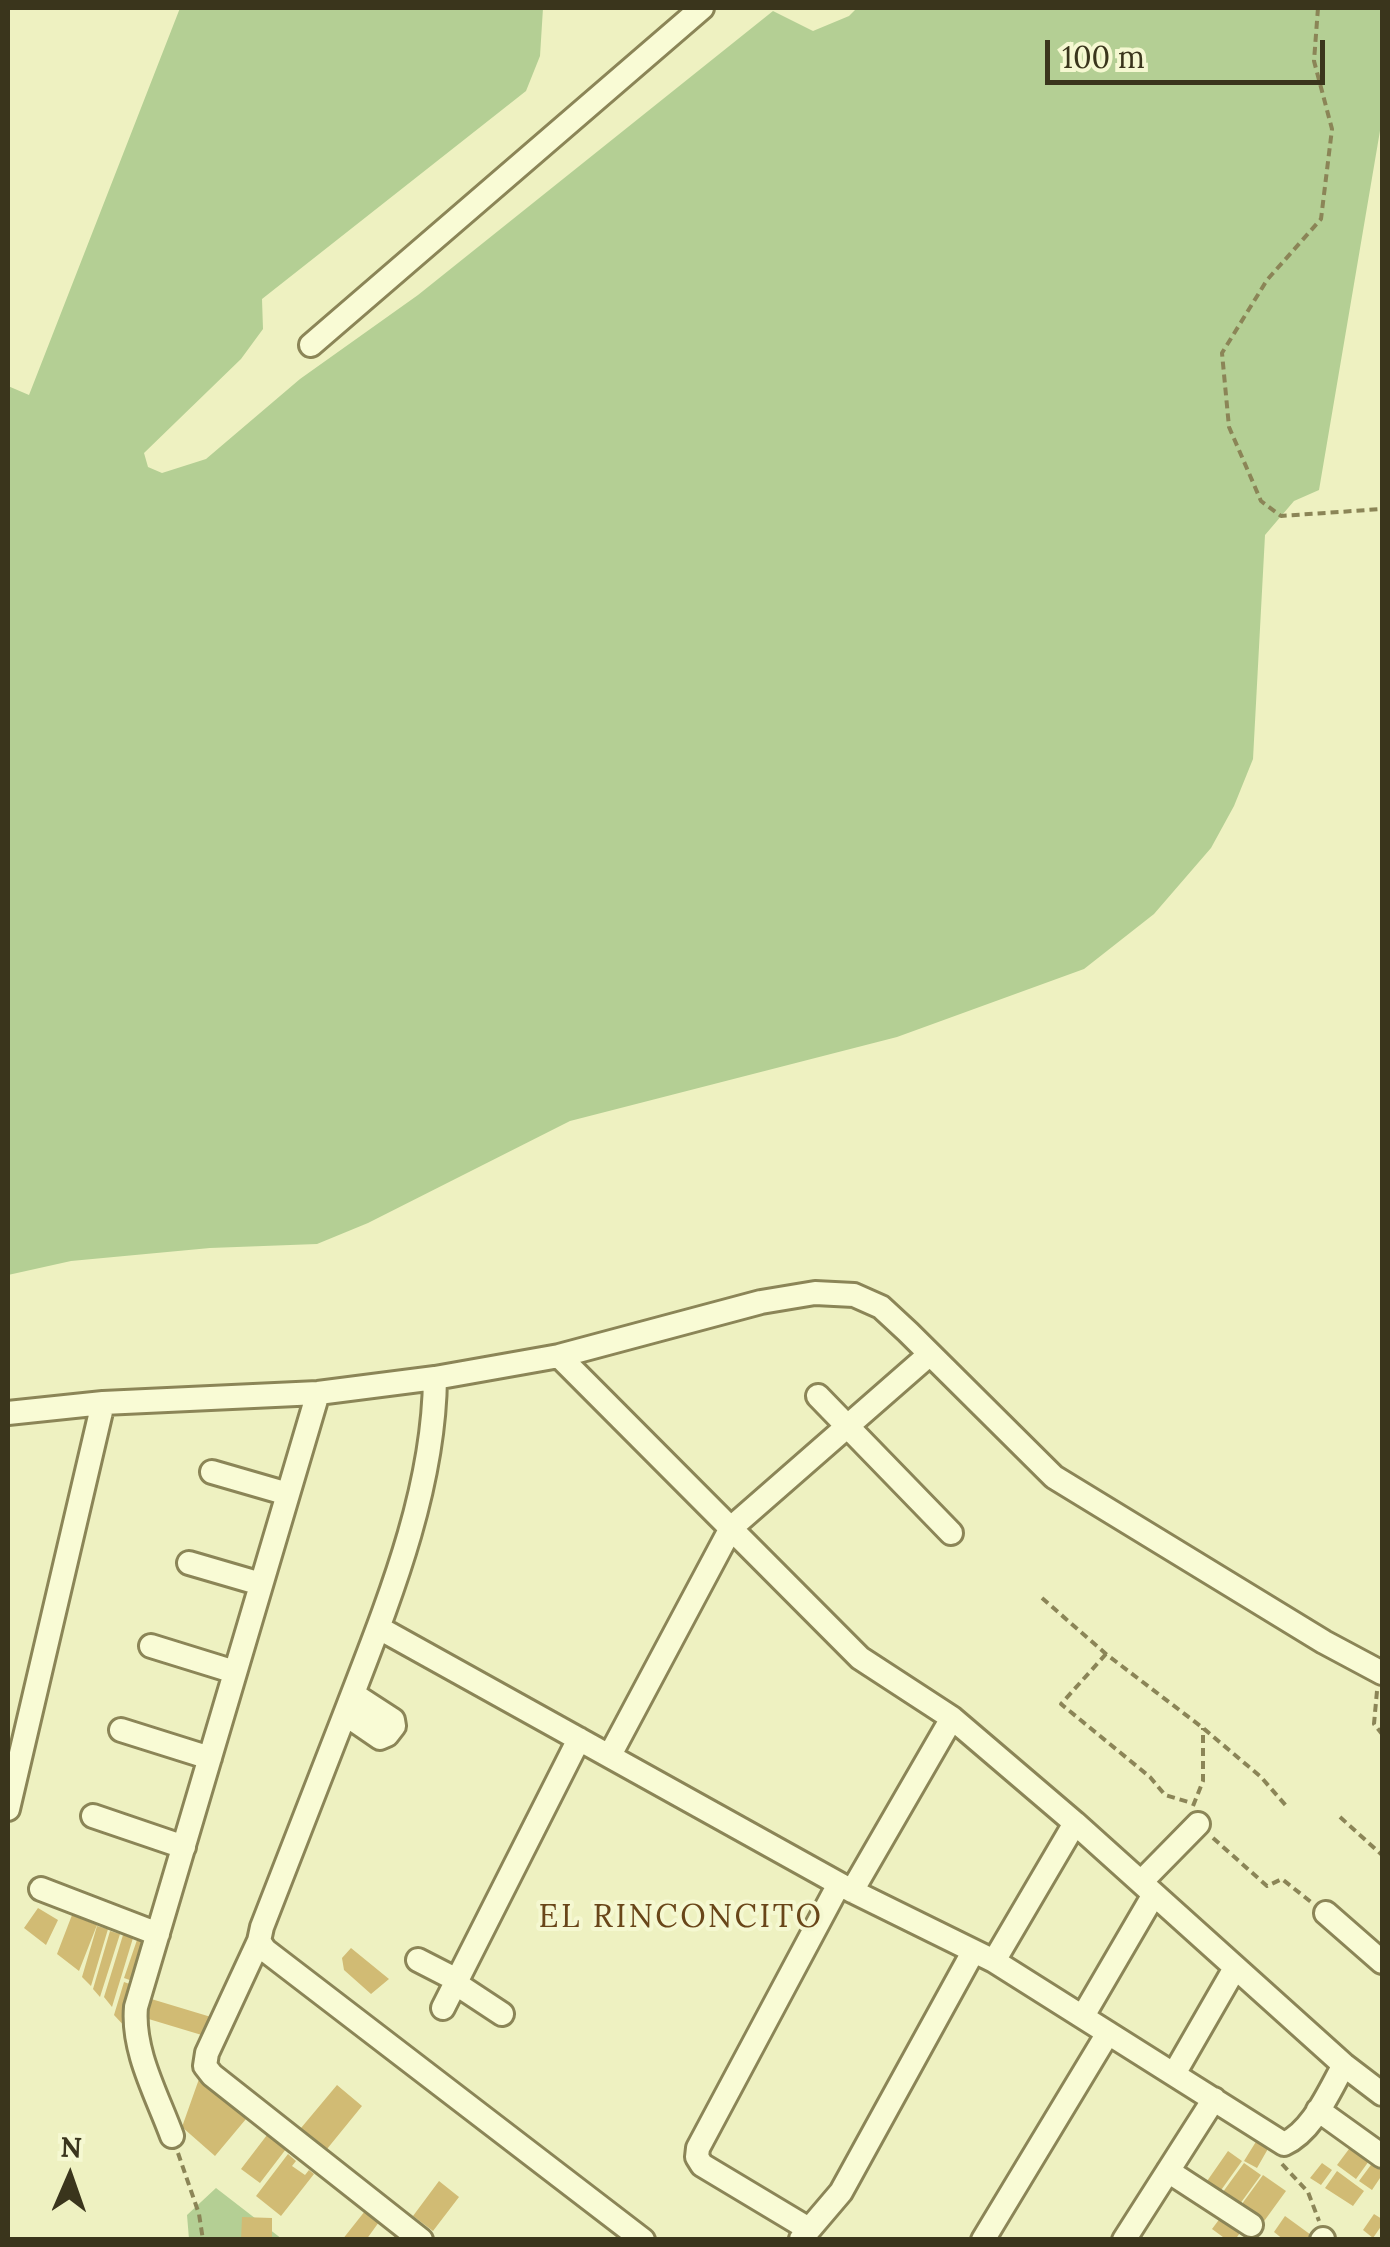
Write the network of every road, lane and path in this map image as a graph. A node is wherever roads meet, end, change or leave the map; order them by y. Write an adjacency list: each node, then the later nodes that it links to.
1 (702, 8): 3 (street)
2 (1318, 8): 4 (path)
3 (310, 346)
4 (1382, 509)
5 (930, 1354): 6 (street); 12 (street); 24 (street)
6 (559, 1356): 7 (street); 15 (street)
7 (435, 1378): 8 (street); 20 (street)
8 (318, 1394): 10 (street); 14 (street)
9 (818, 1396): 12 (street)
10 (103, 1403): 11 (street); 33 (street)
11 (8, 1413)
12 (848, 1426): 15 (street); 16 (street)
13 (212, 1472): 14 (street)
14 (288, 1494): 18 (street)
15 (732, 1528): 25 (street); 29 (street)
16 (951, 1533)
17 (189, 1563): 18 (street)
18 (261, 1584): 23 (street)
19 (1042, 1598): 22 (path)
20 (379, 1628): 28 (street); 45 (street)
21 (151, 1646): 23 (street)
22 (1106, 1654): 26 (path); 34 (path)
23 (235, 1672): 30 (street)
24 (1380, 1672): 31 (path)
25 (952, 1718): 37 (street); 40 (street)
26 (1203, 1728): 32 (path); 34 (path)
27 (121, 1730): 30 (street)
28 (578, 1739): 29 (street); 50 (street)
29 (610, 1755): 40 (street)
30 (210, 1758): 38 (street)
31 (1382, 1763)
32 (1288, 1808)
33 (8, 1809)
34 (1195, 1814): 42 (street); 43 (path)
35 (93, 1816): 38 (street)
36 (1340, 1817): 39 (path)
37 (1075, 1823): 42 (street); 46 (street)
38 (184, 1847): 44 (street)
39 (1382, 1855)
40 (846, 1888): 46 (street); 65 (street)
41 (41, 1889): 44 (street)
42 (1147, 1889): 49 (street); 53 (street)
43 (1326, 1913): 48 (street)
44 (158, 1934): 60 (street)
45 (259, 1941): 68 (street); 69 (street)
46 (984, 1956): 53 (street); 65 (street)
47 (418, 1960): 50 (street)
48 (1382, 1962)
49 (1234, 1968): 55 (street); 56 (street)
50 (456, 1982): 51 (street); 52 (street)
51 (443, 2008)
52 (502, 2014)
53 (1084, 2016): 54 (street)
54 (1108, 2032): 56 (street); 70 (street)
55 (1344, 2065): 57 (street); 59 (street)
56 (1174, 2074): 58 (street)
57 (1382, 2094)
58 (1214, 2099): 61 (street); 63 (street)
59 (1318, 2110): 61 (street); 62 (street)
60 (172, 2136): 67 (path)
61 (1284, 2144): 66 (path)
62 (1382, 2156)
63 (1168, 2170): 64 (street); 71 (street)
64 (1251, 2224)
65 (804, 2234)
66 (1322, 2239)
67 (202, 2240)
68 (421, 2240)
69 (643, 2240)
70 (982, 2240)
71 (1124, 2240)

